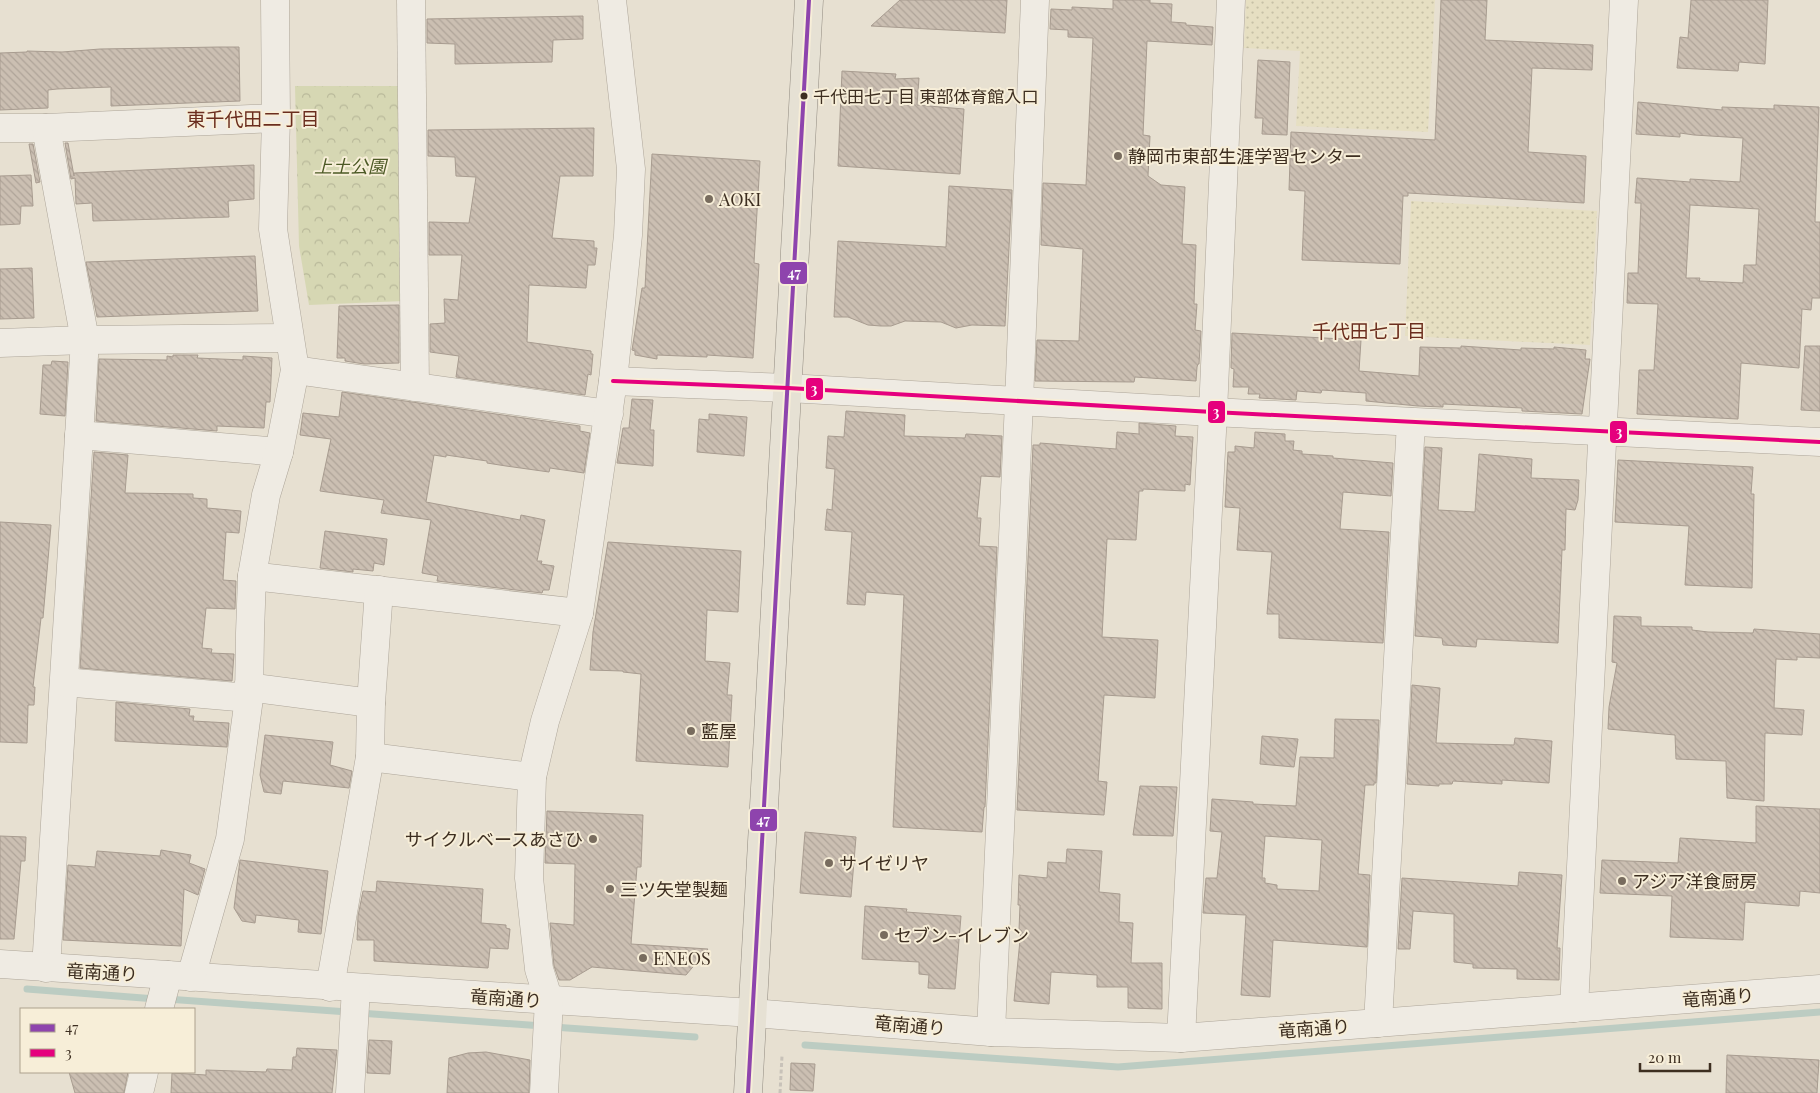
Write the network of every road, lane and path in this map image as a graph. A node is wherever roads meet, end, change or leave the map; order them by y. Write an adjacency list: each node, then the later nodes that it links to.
1 (275, 0): 8 (street)
2 (411, 0): 16 (street)
3 (612, 0): 15 (street)
4 (809, 0): 17 (main road)
5 (1035, 0): 18 (street)
6 (1231, 0): 19 (street)
7 (1624, 0): 22 (street)
8 (276, 118): 10 (street); 11 (street)
9 (0, 128): 10 (street)
10 (46, 128): 12 (street)
11 (290, 338): 12 (street); 14 (street)
12 (85, 340): 13 (street); 23 (street)
13 (0, 343)
14 (296, 370): 16 (street); 25 (street)
15 (613, 381): 17 (street); 20 (street)
16 (415, 388): 20 (street)
17 (788, 388): 18 (street); 42 (main road)
18 (1019, 402): 19 (street); 44 (street)
19 (1213, 412): 21 (street); 45 (street)
20 (609, 414): 28 (street)
21 (1411, 422): 22 (street); 43 (street)
22 (1603, 431): 24 (street); 41 (street)
23 (79, 436): 25 (street); 29 (street)
24 (1820, 442)
25 (279, 452): 26 (street)
26 (252, 576): 27 (street); 30 (street)
27 (379, 590): 28 (street); 31 (street)
28 (579, 613): 33 (street)
29 (64, 682): 30 (street); 35 (street)
30 (249, 692): 31 (street); 36 (street)
31 (371, 703): 32 (street)
32 (370, 757): 33 (street); 37 (street)
33 (532, 777): 39 (street)
34 (0, 964): 35 (street, 竜南通り)
35 (46, 968): 36 (street, 竜南通り)
36 (180, 976): 37 (street, 竜南通り); 40 (street)
37 (343, 988): 39 (street, 竜南通り); 49 (street)
38 (1820, 989): 41 (street, 竜南通り)
39 (549, 1001): 42 (street, 竜南通り); 50 (street)
40 (160, 1008)
41 (1574, 1008): 43 (street, 竜南通り)
42 (752, 1013): 44 (street, 竜南通り); 51 (main road)
43 (1378, 1022): 45 (street, 竜南通り)
44 (991, 1032): 45 (street, 竜南通り)
45 (1181, 1038)
46 (782, 1056): 52 (path)
47 (144, 1073): 48 (street)
48 (138, 1093)
49 (350, 1093)
50 (544, 1093)
51 (748, 1093)
52 (780, 1093)

